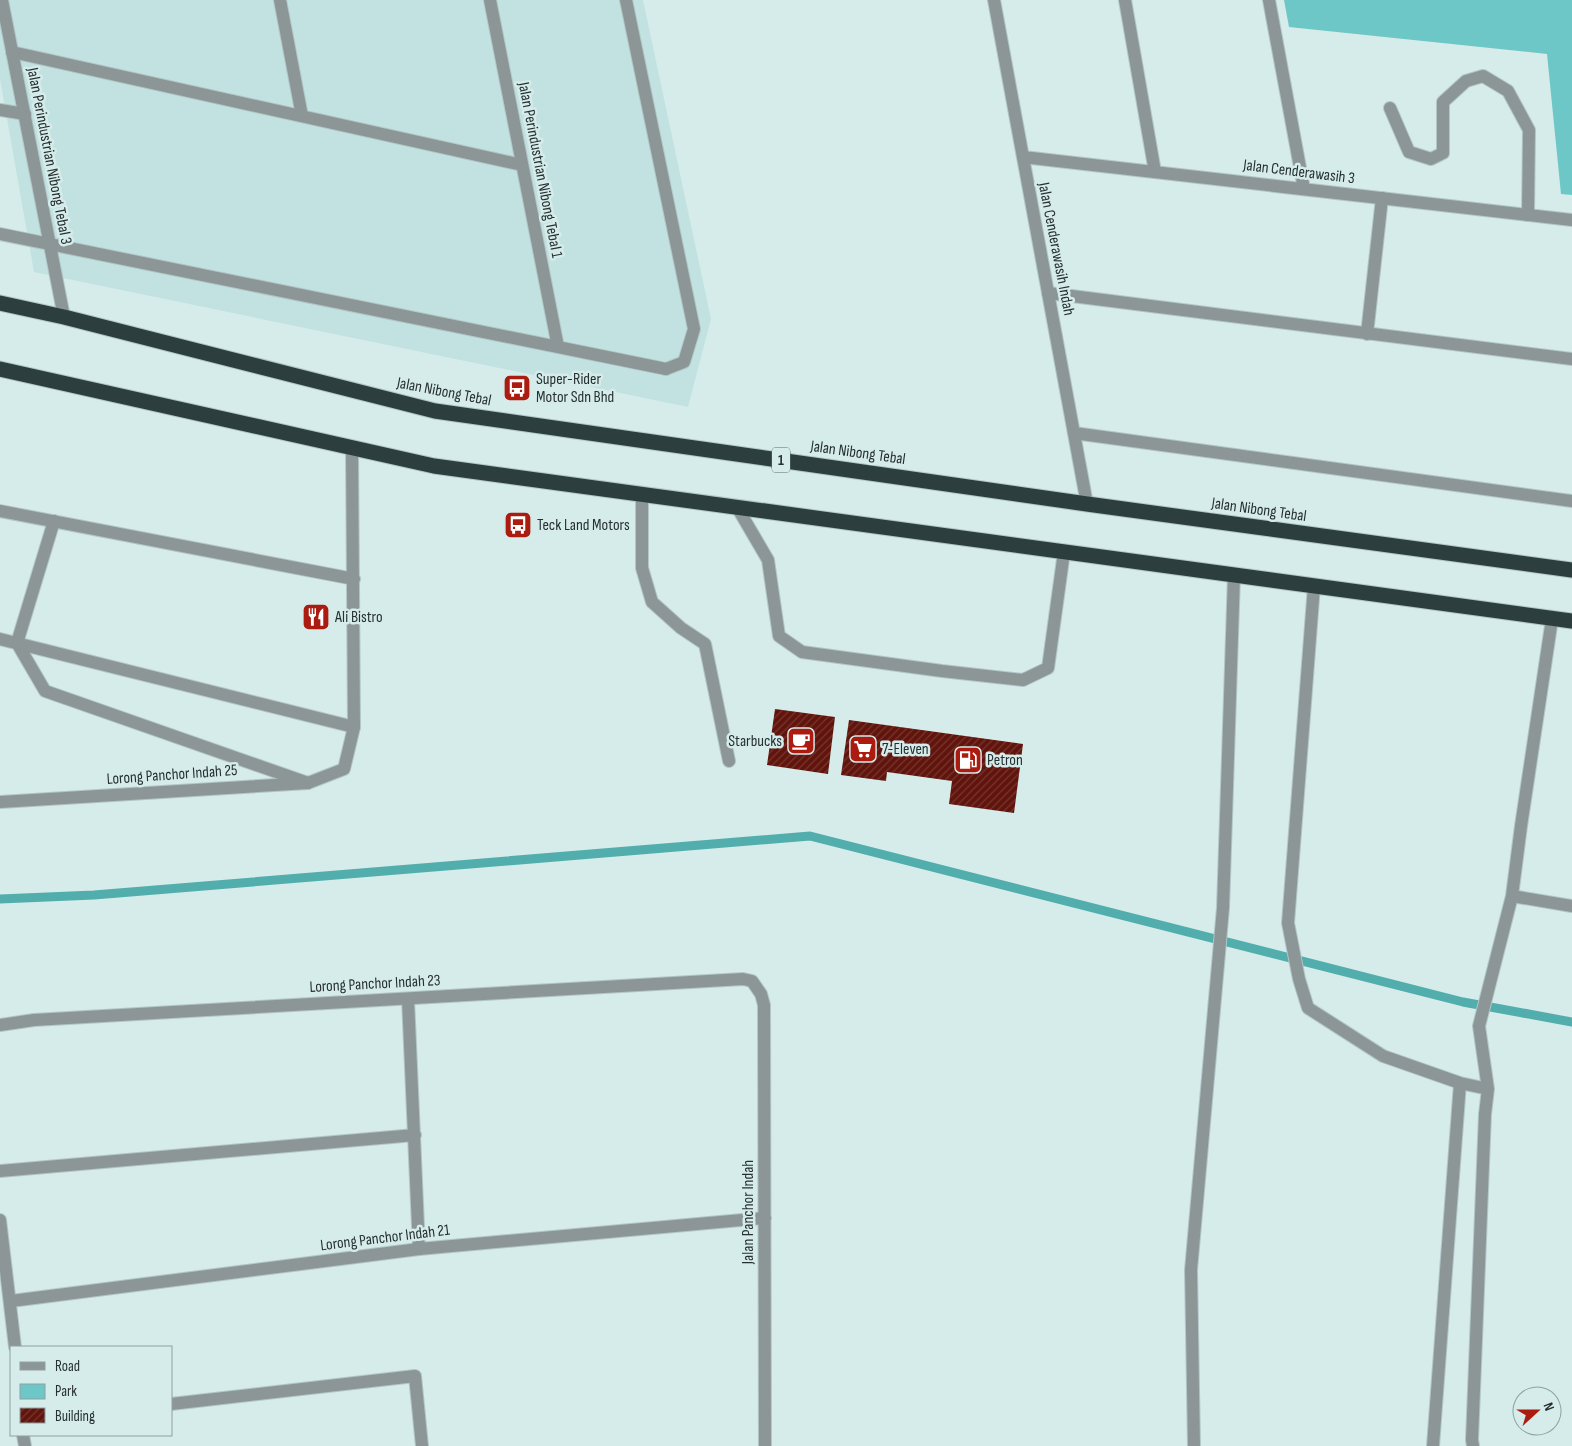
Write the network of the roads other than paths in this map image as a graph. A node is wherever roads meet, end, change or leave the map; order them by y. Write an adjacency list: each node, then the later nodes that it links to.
1 (2, 0): 8 (street, Jalan Perindustrian Nibong Tebal 3)
2 (280, 0): 12 (street)
3 (626, 0): 26 (street)
4 (994, 0): 13 (street, Jalan Cenderawasih Indah)
5 (1125, 0): 15 (street)
6 (1269, 0): 16 (street)
7 (494, 1): 14 (street, Jalan Perindustrian Nibong Tebal 1)
8 (12, 52): 11 (street, Jalan Perindustrian Nibong Tebal 3); 12 (street)
9 (1390, 108): 18 (street)
10 (0, 110): 11 (street)
11 (25, 114): 21 (street, Jalan Perindustrian Nibong Tebal 3)
12 (302, 116): 14 (street)
13 (1023, 157): 15 (street, Jalan Cenderawasih 3); 22 (street, Jalan Cenderawasih Indah)
14 (522, 165): 26 (street, Jalan Perindustrian Nibong Tebal 1)
15 (1155, 172): 16 (street, Jalan Cenderawasih 3)
16 (1304, 189): 17 (street, Jalan Cenderawasih 3)
17 (1382, 198): 18 (street, Jalan Cenderawasih 3); 25 (street)
18 (1528, 215): 19 (street, Jalan Cenderawasih 3)
19 (1572, 220)
20 (0, 234): 21 (street)
21 (50, 245): 24 (street, Jalan Perindustrian Nibong Tebal 3); 26 (street)
22 (1048, 293): 25 (street); 29 (street, Jalan Cenderawasih Indah)
23 (0, 303): 24 (highway, Jalan Nibong Tebal / 1)
24 (64, 317): 33 (highway, Jalan Nibong Tebal / 1)
25 (1367, 334): 27 (street)
26 (558, 347)
27 (1572, 359)
28 (0, 369): 30 (highway)
29 (1074, 433): 32 (street); 33 (street, Jalan Cenderawasih Indah)
30 (352, 448): 31 (highway); 40 (street)
31 (642, 494): 34 (highway); 47 (street)
32 (1572, 502)
33 (1087, 504): 38 (highway, Jalan Nibong Tebal / 1)
34 (737, 507): 37 (highway); 37 (street)
35 (0, 510): 36 (street)
36 (54, 521): 40 (street); 45 (street)
37 (1064, 552): 39 (highway)
38 (1572, 570)
39 (1234, 575): 41 (highway); 67 (street)
40 (354, 579): 46 (street)
41 (1314, 586): 42 (highway); 55 (street)
42 (1552, 619): 43 (highway); 50 (street)
43 (1572, 621)
44 (0, 639): 45 (street)
45 (17, 643): 46 (street); 48 (street)
46 (354, 727): 48 (street, Lorong Panchor Indah 25)
47 (730, 761)
48 (308, 783): 49 (street, Lorong Panchor Indah 25)
49 (0, 802)
50 (1512, 896): 51 (street); 56 (street)
51 (1572, 906)
52 (752, 981): 53 (street, Lorong Panchor Indah 23); 59 (street, Jalan Panchor Indah)
53 (408, 998): 54 (street, Lorong Panchor Indah 23); 57 (street)
54 (0, 1025)
55 (1460, 1083): 56 (street); 68 (street)
56 (1488, 1088): 69 (street)
57 (415, 1135): 58 (street); 61 (street)
58 (0, 1171)
59 (764, 1218): 61 (street, Lorong Panchor Indah 21); 66 (street, Jalan Panchor Indah)
60 (0, 1220): 62 (street)
61 (419, 1249): 62 (street, Lorong Panchor Indah 21)
62 (10, 1301): 63 (street)
63 (15, 1346)
64 (172, 1404): 65 (street)
65 (422, 1446)
66 (765, 1446)
67 (1194, 1446)
68 (1434, 1446)
69 (1473, 1446)

